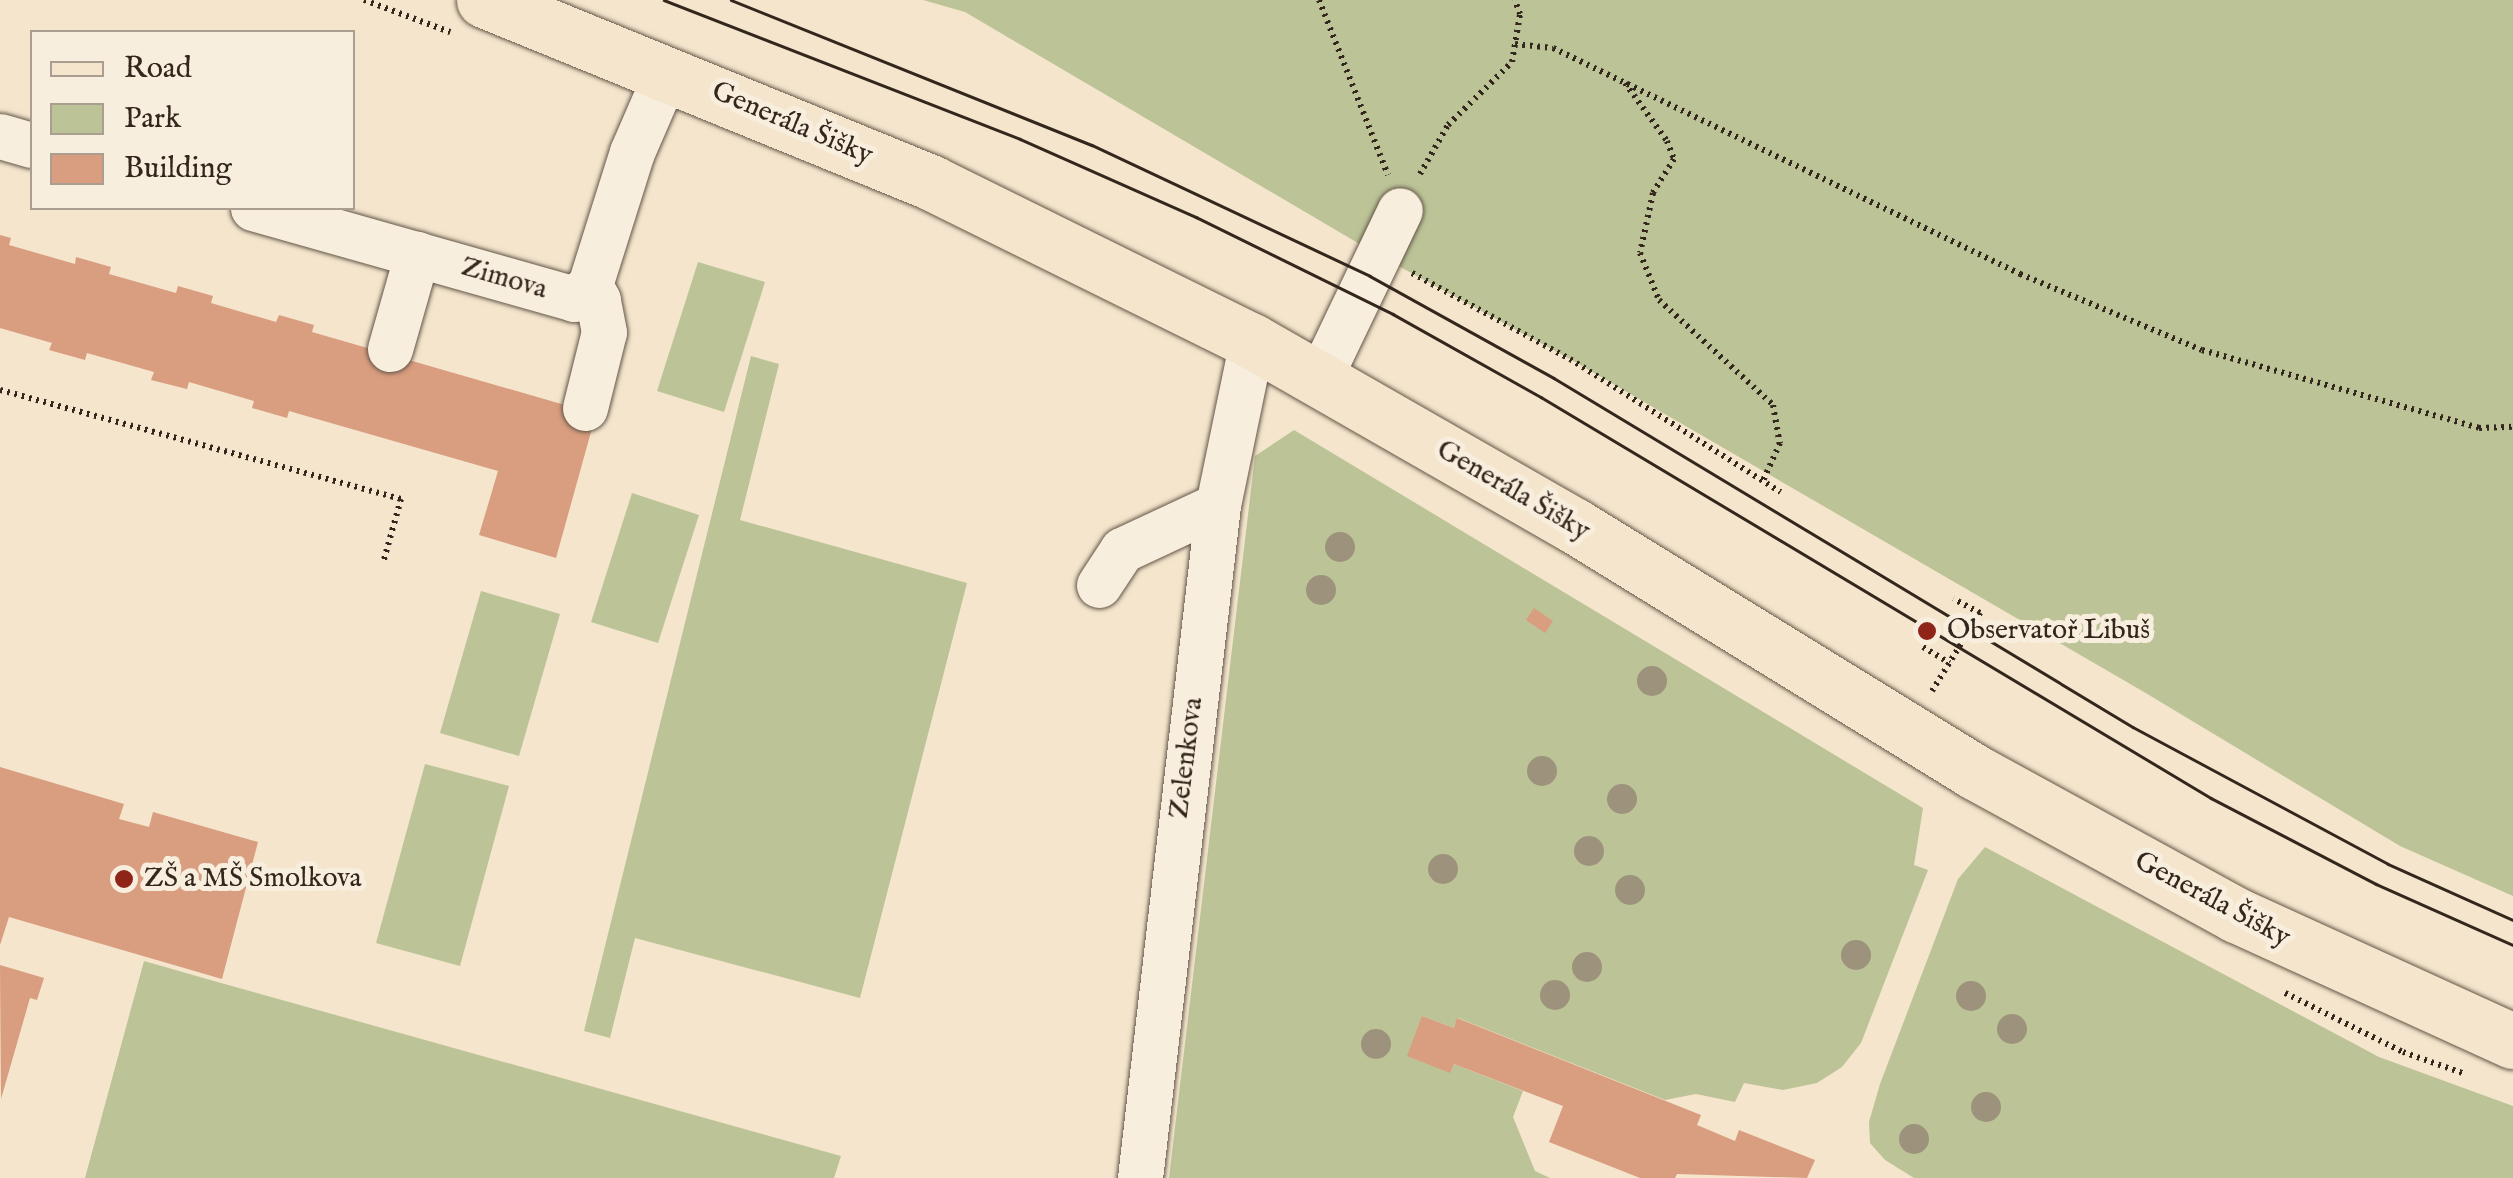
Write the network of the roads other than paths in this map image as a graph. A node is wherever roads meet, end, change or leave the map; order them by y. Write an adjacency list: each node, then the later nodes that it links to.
1 (469, 17): 2 (main road, Generála Šišky)
2 (667, 71): 8 (street, Zimova); 9 (main road, Generála Šišky)
3 (0, 136): 4 (street)
4 (30, 144)
5 (259, 210): 7 (street, Zimova)
6 (1400, 210): 11 (street)
7 (417, 254): 8 (street, Zimova); 10 (street)
8 (590, 286): 12 (street)
9 (1252, 342): 11 (main road, Generála Šišky); 13 (street, Zelenkova)
10 (390, 350)
11 (1320, 379): 15 (main road, Generála Šišky)
12 (585, 408)
13 (1218, 505): 14 (street); 16 (street, Zelenkova)
14 (1099, 585)
15 (2495, 1060)
16 (1140, 1178)

